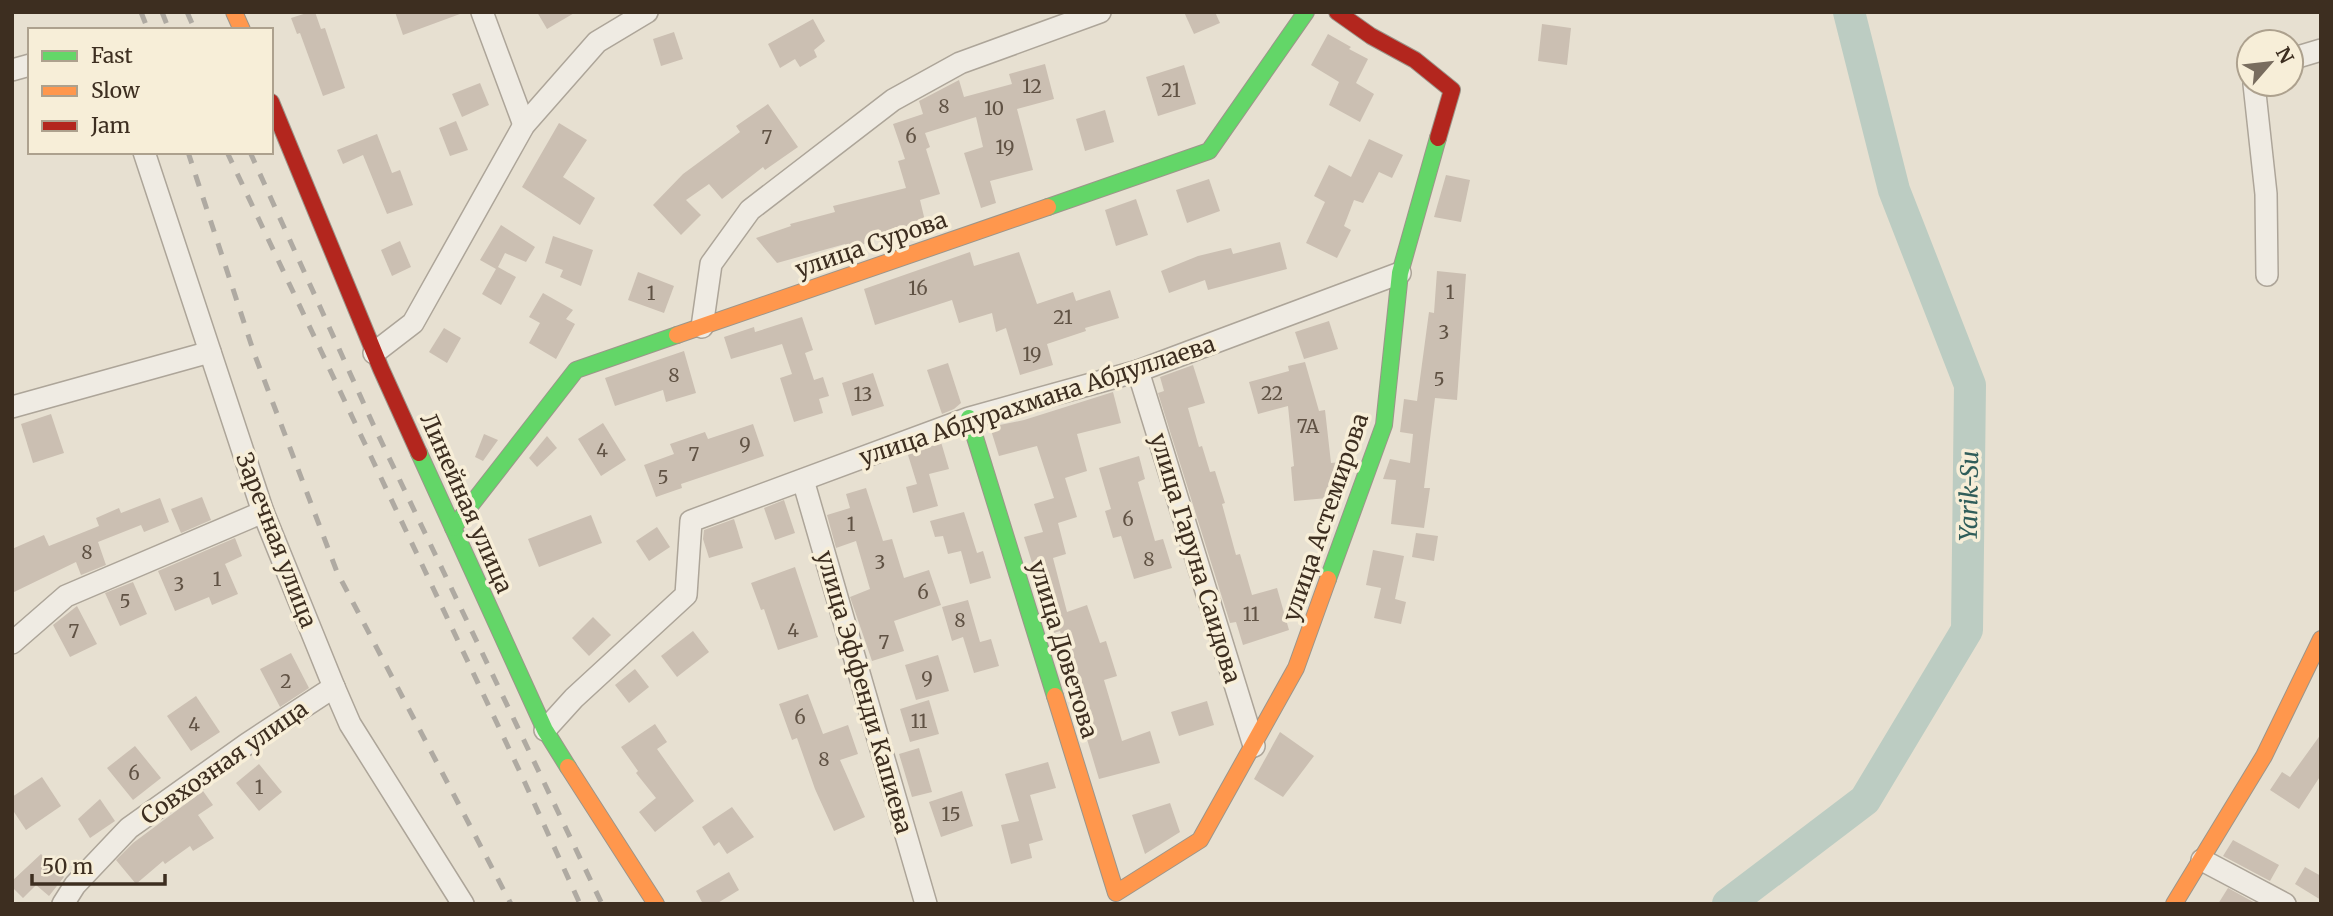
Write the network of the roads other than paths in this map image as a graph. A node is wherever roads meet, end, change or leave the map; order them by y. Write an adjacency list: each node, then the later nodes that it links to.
1 (234, 12): 7 (street)
2 (482, 12): 10 (street)
3 (647, 12): 10 (street)
4 (1100, 12): 14 (street)
5 (1306, 12): 14 (street, улица Сурова)
6 (1337, 12): 12 (street, улица Астемирова)
7 (241, 28)
8 (2256, 98): 13 (street)
9 (273, 107): 16 (street, Линейная улица)
10 (524, 125): 16 (street)
11 (145, 154): 15 (street, Заречная улица)
12 (1400, 273): 17 (street, улица Абдурахмана Абдуллаева); 27 (street, улица Астемирова)
13 (2267, 275)
14 (702, 327): 22 (street, улица Сурова)
15 (210, 352): 18 (street); 21 (street, Заречная улица)
16 (374, 353): 22 (street, Линейная улица)
17 (1138, 371): 19 (street, улица Абдурахмана Абдуллаева); 27 (street, улица Гаруна Саидова)
18 (12, 407)
19 (969, 418): 20 (street, улица Абдурахмана Абдуллаева); 29 (street, улица Доветова)
20 (803, 480): 26 (street, улица Абдурахмана Абдуллаева); 33 (street, улица Эффенди Капиева)
21 (263, 512): 24 (street); 25 (street, Заречная улица)
22 (453, 528): 26 (street, Линейная улица)
23 (2321, 639): 28 (street)
24 (12, 643)
25 (334, 687): 30 (street, Совхозная улица); 31 (street, Заречная улица)
26 (545, 730): 32 (street, Линейная улица)
27 (1254, 746): 29 (street, улица Астемирова)
28 (2202, 860): 34 (street); 35 (street)
29 (1116, 893)
30 (63, 904)
31 (463, 904)
32 (656, 904)
33 (926, 904)
34 (2174, 904)
35 (2285, 904)

